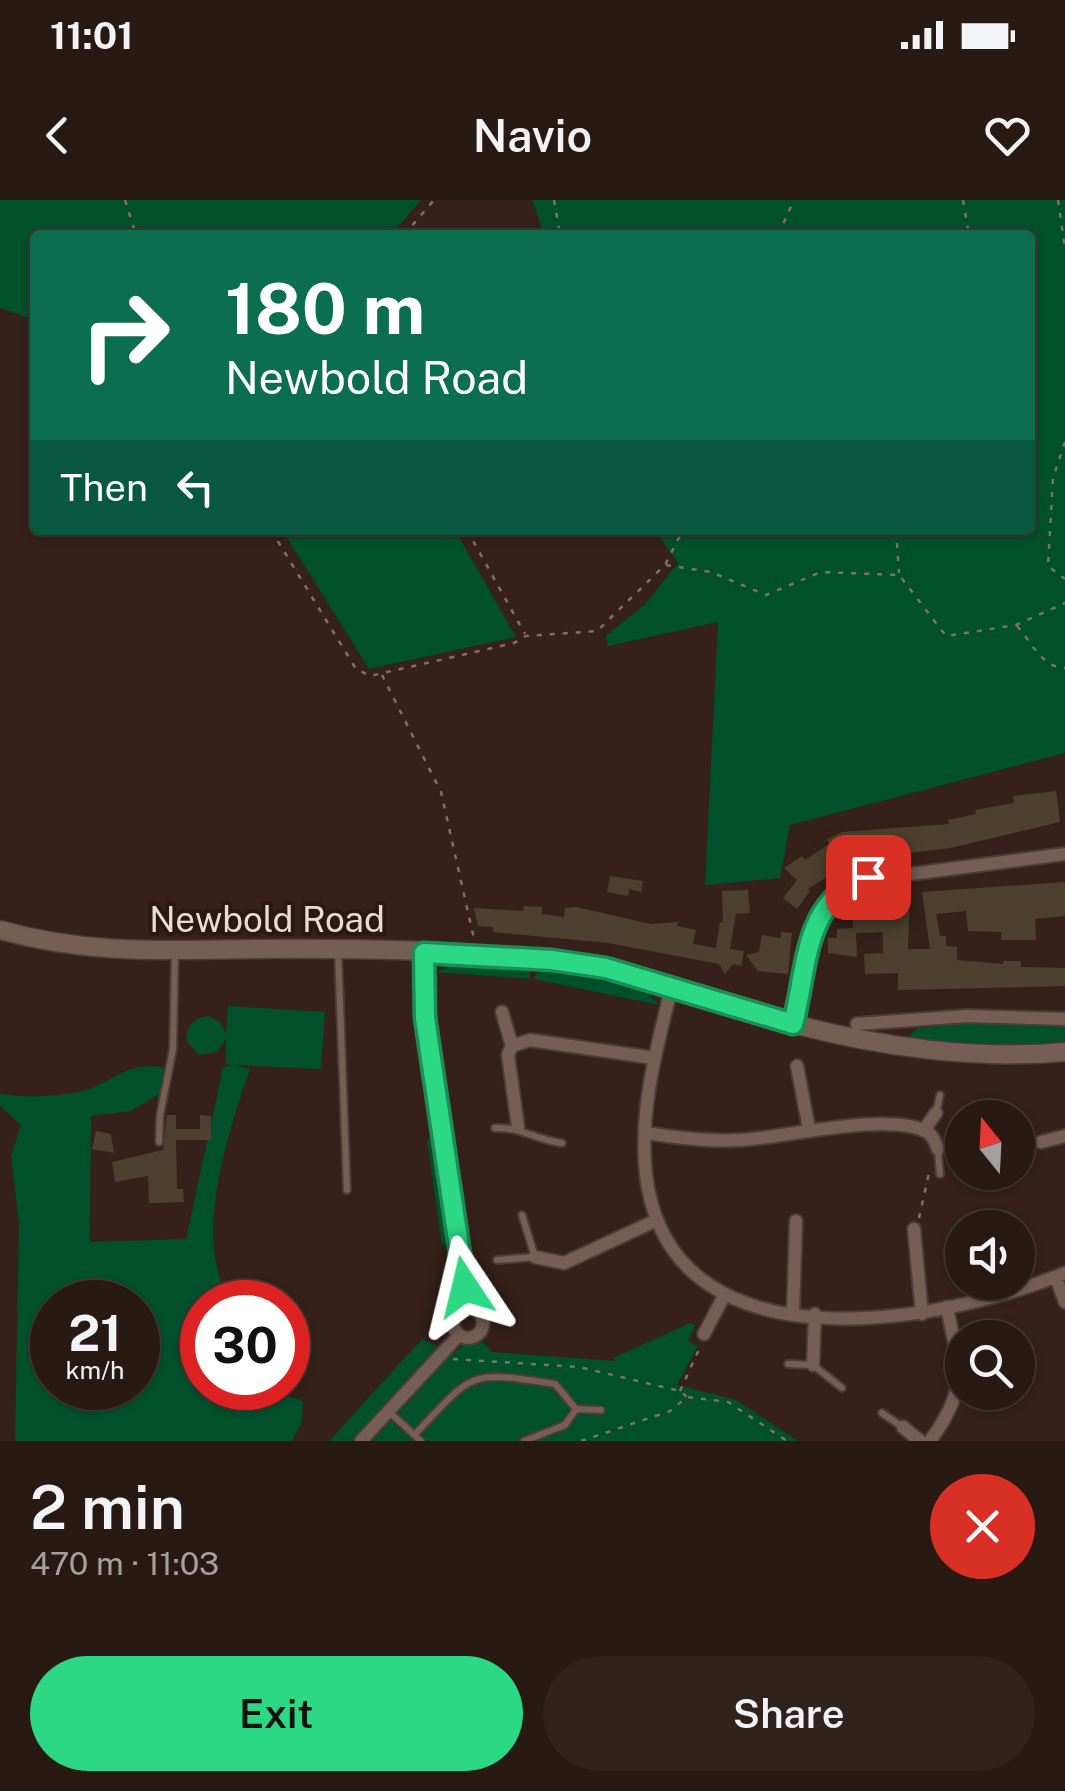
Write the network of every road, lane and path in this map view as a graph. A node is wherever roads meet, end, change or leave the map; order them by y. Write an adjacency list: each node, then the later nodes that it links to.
1 (125, 200): 7 (path)
2 (434, 200): 8 (path)
3 (554, 200): 9 (path)
4 (794, 200): 10 (path)
5 (963, 200): 11 (path)
6 (1058, 200): 12 (path)
7 (134, 230)
8 (408, 230)
9 (559, 230)
10 (780, 230)
11 (967, 230)
12 (1065, 249)
13 (1065, 442): 20 (path)
14 (274, 535): 25 (path)
15 (470, 535): 23 (path)
16 (680, 535): 18 (path)
17 (896, 535): 19 (path)
18 (664, 564): 19 (path); 23 (path)
19 (899, 575): 22 (path)
20 (1065, 579)
21 (1065, 603): 22 (path)
22 (1016, 625): 24 (path)
23 (526, 636): 25 (path)
24 (1065, 668)
25 (382, 674): 31 (path)
26 (1065, 854): 36 (street)
27 (0, 930): 29 (main road, Newbold Road)
28 (338, 950): 29 (main road, Newbold Road); 30 (main road, Newbold Road); 56 (lane)
29 (175, 951): 51 (lane)
30 (424, 953): 31 (main road, Newbold Road); 68 (street)
31 (476, 956): 32 (main road, Newbold Road)
32 (672, 986): 36 (main road, Newbold Road); 41 (street)
33 (502, 1012): 39 (street)
34 (1065, 1018): 35 (street)
35 (899, 1022): 37 (street); 38 (lane)
36 (793, 1024): 38 (main road, Newbold Road)
37 (857, 1024)
38 (899, 1044): 40 (main road, Newbold Road)
39 (512, 1046): 41 (street); 45 (street)
40 (1065, 1052)
41 (654, 1058): 49 (street)
42 (796, 1066): 47 (street)
43 (940, 1095): 44 (lane)
44 (936, 1113): 48 (street)
45 (518, 1127): 46 (lane); 53 (lane)
46 (496, 1128)
47 (809, 1129): 48 (street); 49 (street)
48 (924, 1130): 54 (street)
49 (645, 1133): 58 (street)
50 (1065, 1136): 52 (street)
51 (160, 1142)
52 (1041, 1142)
53 (562, 1144)
54 (938, 1149): 55 (lane); 60 (path)
55 (940, 1174)
56 (347, 1190)
57 (522, 1214): 61 (lane)
58 (657, 1220): 63 (street); 66 (street)
59 (796, 1222): 70 (street)
60 (914, 1229): 72 (street)
61 (535, 1258): 62 (lane); 63 (street)
62 (496, 1260)
63 (564, 1264): 65 (street)
64 (1061, 1275): 67 (street); 69 (street)
65 (570, 1280)
66 (724, 1296): 70 (street); 73 (street)
67 (1065, 1302)
68 (467, 1307): 74 (street); 74 (street)
69 (948, 1308): 72 (street); 92 (street)
70 (792, 1313): 71 (street)
71 (815, 1314): 72 (street); 77 (street)
72 (922, 1314)
73 (704, 1334): 79 (path)
74 (459, 1335): 75 (street)
75 (432, 1361): 79 (path); 82 (street)
76 (788, 1364): 77 (lane)
77 (813, 1365): 78 (lane)
78 (842, 1388)
79 (680, 1391): 80 (path)
80 (687, 1398): 89 (path); 90 (path)
81 (576, 1408): 83 (lane); 86 (lane); 88 (lane)
82 (387, 1410): 86 (lane); 87 (street)
83 (601, 1410)
84 (882, 1413): 85 (lane)
85 (902, 1427): 91 (street)
86 (418, 1438)
87 (361, 1441)
88 (524, 1441)
89 (581, 1441)
90 (788, 1441)
91 (920, 1441)
92 (930, 1441)

